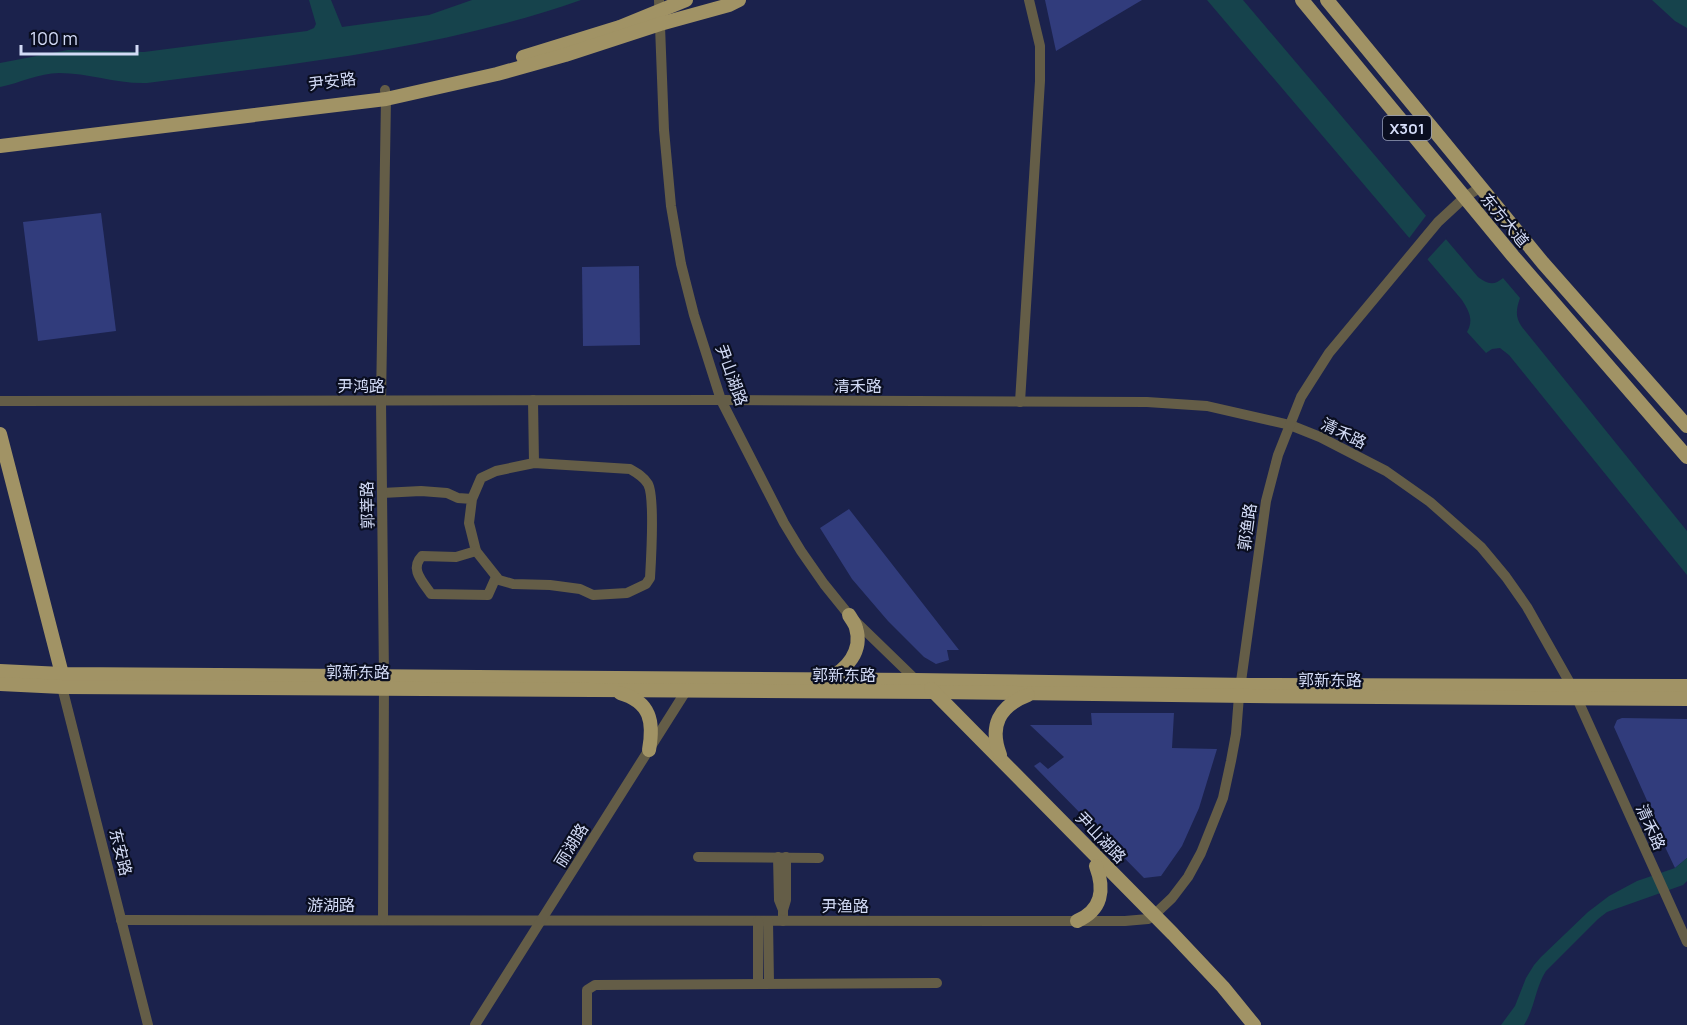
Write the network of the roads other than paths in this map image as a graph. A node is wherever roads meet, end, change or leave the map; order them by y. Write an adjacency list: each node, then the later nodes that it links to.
1 (680, 0): 8 (main road)
2 (686, 0): 8 (main road)
3 (715, 0): 8 (main road)
4 (739, 0): 8 (main road)
5 (1029, 0): 18 (street)
6 (1302, 0): 13 (main road, 东方大道 / X301)
7 (1326, 0): 12 (main road, 东方大道 / X301)
8 (660, 12): 9 (main road, 尹安路); 16 (street, 尹山湖路)
9 (386, 95): 10 (main road, 尹安路); 11 (main road, 尹安路); 14 (street, 郭莘路)
10 (0, 136)
11 (0, 146)
12 (1481, 187): 13 (street, 郭渔路); 20 (main road, 东方大道 / X301)
13 (1465, 197): 19 (street, 郭渔路); 22 (main road, 东方大道 / X301)
14 (381, 400): 15 (street, 尹鸿路); 17 (street, 尹鸿路); 25 (street, 郭莘路)
15 (533, 400): 16 (street, 尹鸿路); 23 (street)
16 (721, 400): 18 (street, 清禾路); 29 (street, 尹山湖路)
17 (0, 401)
18 (1020, 402): 19 (street, 清禾路)
19 (1290, 425): 39 (street, 郭渔路); 40 (street, 清禾路)
20 (1687, 426)
21 (0, 434): 31 (main road, 东安路)
22 (1687, 458)
23 (534, 464): 26 (street); 28 (street)
24 (0, 465): 31 (main road, 东安路)
25 (382, 493): 26 (street); 33 (street, 郭莘路)
26 (472, 499): 27 (street)
27 (476, 551): 28 (street); 28 (street)
28 (495, 577)
29 (849, 615): 32 (main road); 37 (street, 尹山湖路)
30 (0, 671): 31 (main road, 郭新东路)
31 (59, 678): 33 (main road, 郭新东路); 34 (main road, 郭新东路); 51 (street, 东安路)
32 (823, 680): 35 (main road, 郭新东路); 37 (main road, 郭新东路)
33 (384, 683): 35 (main road, 郭新东路); 38 (main road, 郭新东路); 52 (street, 郭莘路)
34 (0, 684)
35 (686, 685): 37 (main road, 郭新东路); 38 (main road, 郭新东路); 43 (street, 丽湖路)
36 (1687, 686): 40 (main road, 郭新东路)
37 (924, 688): 39 (main road, 郭新东路); 41 (main road, 郭新东路); 44 (main road, 尹山湖路); 48 (main road, 尹山湖路)
38 (609, 690): 43 (main road)
39 (1240, 690): 40 (main road, 郭新东路); 41 (main road, 郭新东路); 50 (street, 郭渔路)
40 (1574, 692): 42 (main road, 郭新东路); 56 (street, 清禾路)
41 (1035, 693): 44 (main road)
42 (1687, 699)
43 (649, 750): 53 (street, 丽湖路)
44 (1002, 760): 50 (main road, 尹山湖路)
45 (698, 857): 46 (street)
46 (782, 857): 47 (street); 49 (street)
47 (819, 858)
48 (1096, 867): 50 (main road, 尹山湖路); 55 (main road)
49 (783, 915): 54 (street, 尹渔路); 55 (street, 尹渔路)
50 (1151, 917): 55 (street, 尹渔路); 62 (main road, 尹山湖路); 63 (main road, 尹山湖路)
51 (121, 920): 52 (street, 游湖路); 59 (street, 东安路)
52 (382, 920): 53 (street, 游湖路)
53 (541, 921): 54 (street, 尹渔路); 60 (street, 丽湖路)
54 (763, 921): 57 (street)
55 (1077, 921)
56 (1687, 942)
57 (764, 983): 58 (street); 61 (street)
58 (937, 983)
59 (148, 1025)
60 (475, 1025)
61 (587, 1025)
62 (1245, 1025)
63 (1254, 1025)

